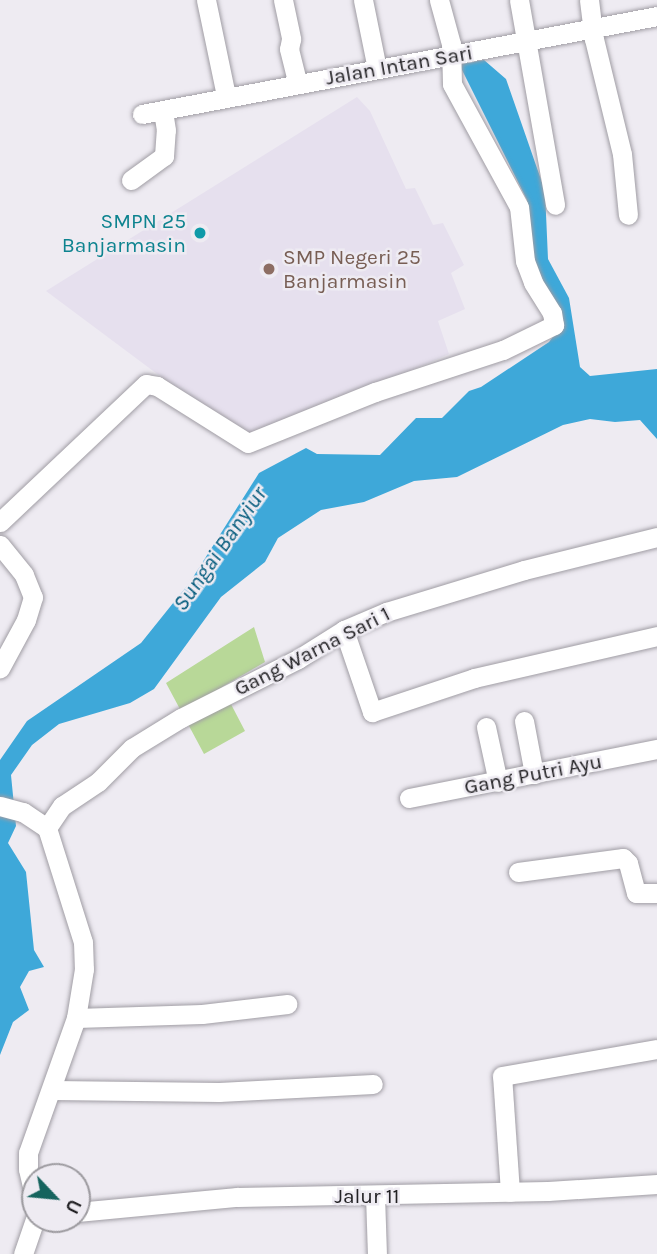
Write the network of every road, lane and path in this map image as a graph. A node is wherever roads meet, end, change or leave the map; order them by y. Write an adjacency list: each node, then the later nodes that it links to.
1 (206, 0): 13 (street)
2 (283, 0): 12 (street)
3 (363, 0): 11 (street)
4 (439, 0): 10 (street)
5 (519, 0): 9 (street)
6 (589, 0): 8 (street)
7 (657, 16): 8 (street, Jalan Intan Sari)
8 (594, 28): 9 (street, Jalan Intan Sari); 18 (street)
9 (525, 42): 10 (street, Jalan Intan Sari); 17 (street)
10 (450, 56): 11 (street, Jalan Intan Sari); 19 (street)
11 (377, 69): 12 (street, Jalan Intan Sari)
12 (298, 84): 13 (street, Jalan Intan Sari)
13 (226, 96): 14 (street, Jalan Intan Sari)
14 (163, 110): 15 (street, Jalan Intan Sari); 16 (street)
15 (142, 114)
16 (131, 180)
17 (555, 205)
18 (628, 215)
19 (0, 522)
20 (657, 537): 22 (street, Gang Warna Sari 1)
21 (0, 545): 24 (street)
22 (344, 630): 23 (street); 32 (street, Gang Warna Sari 1)
23 (657, 636)
24 (0, 668)
25 (524, 721): 28 (street)
26 (486, 727): 29 (street)
27 (657, 749): 28 (street, Gang Putri Ayu)
28 (534, 774): 29 (street, Gang Putri Ayu)
29 (498, 782): 30 (street, Gang Putri Ayu)
30 (409, 798)
31 (0, 806): 32 (street)
32 (47, 828): 36 (street)
33 (518, 872): 34 (street)
34 (657, 893)
35 (287, 1004): 36 (street)
36 (76, 1018): 39 (street)
37 (657, 1049): 42 (street)
38 (373, 1084): 39 (street)
39 (53, 1090): 40 (street)
40 (30, 1163)
41 (657, 1184): 42 (street, Jalur 11)
42 (510, 1192): 43 (street, Jalur 11)
43 (375, 1195): 44 (street, Jalur 11); 47 (street)
44 (91, 1211)
45 (30, 1233): 46 (street)
46 (23, 1254)
47 (377, 1254)

